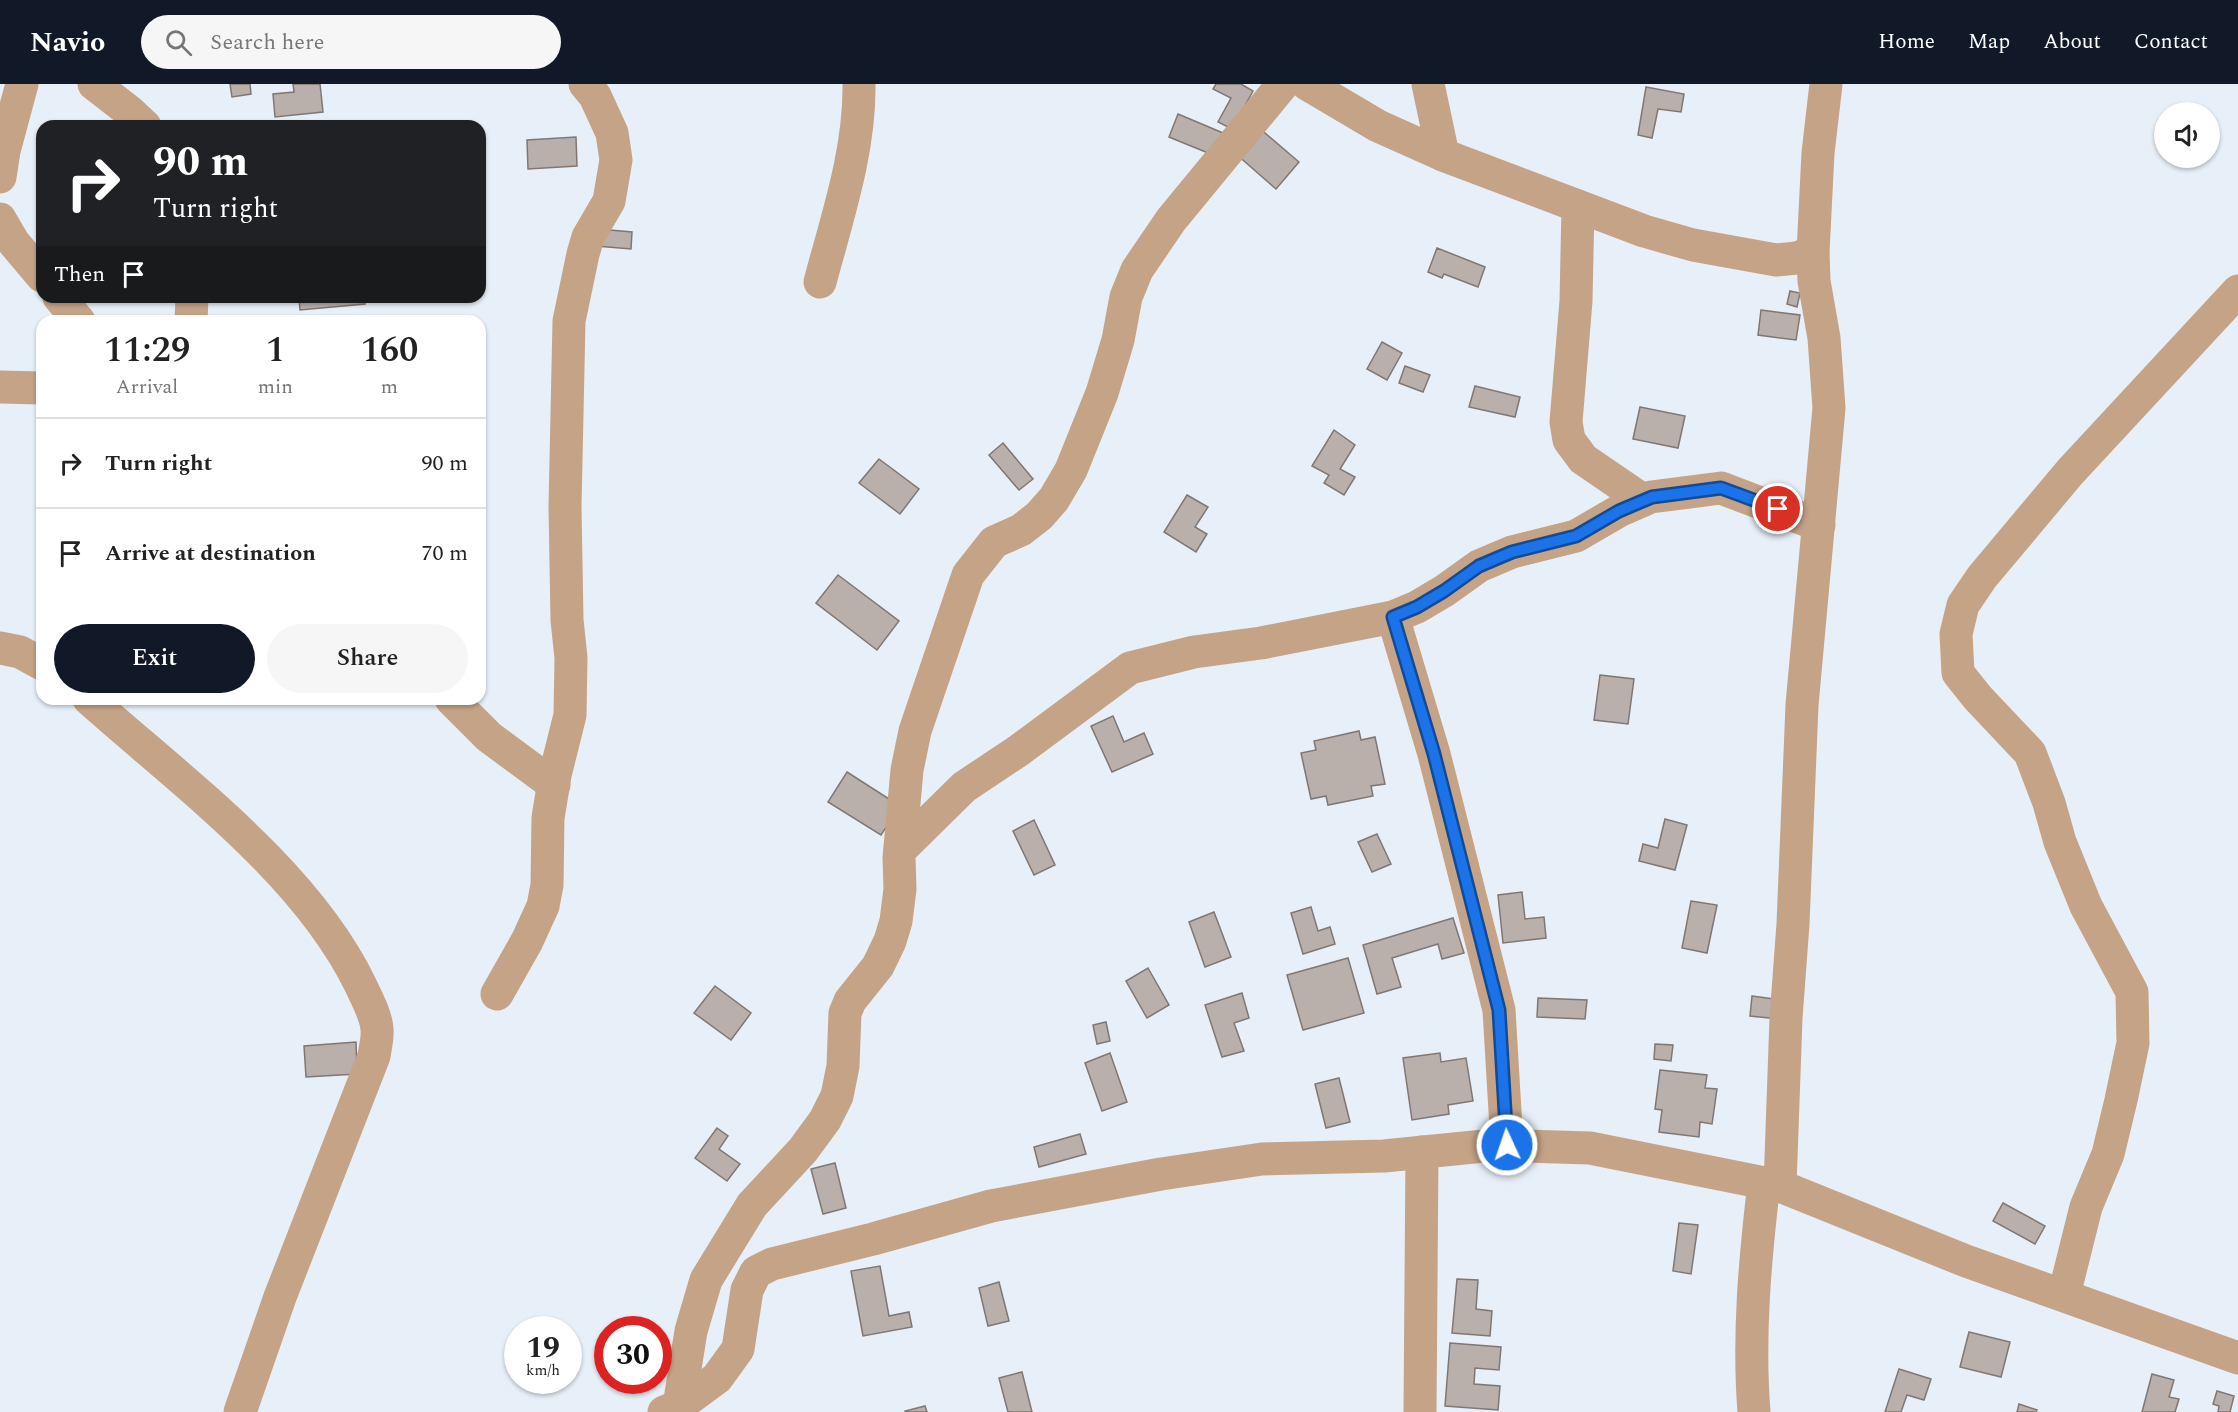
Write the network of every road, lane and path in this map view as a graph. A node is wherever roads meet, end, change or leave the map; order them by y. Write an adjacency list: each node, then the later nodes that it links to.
1 (22, 84): 11 (street)
2 (94, 84): 9 (street)
3 (585, 84): 29 (street)
4 (859, 84): 16 (street)
5 (1283, 84): 30 (street)
6 (1307, 84): 10 (street)
7 (1428, 84): 10 (street)
8 (1826, 84): 14 (street)
9 (139, 120)
10 (1443, 155): 12 (street)
11 (0, 177)
12 (1578, 206): 14 (street); 22 (street)
13 (0, 219): 15 (street)
14 (1813, 252): 23 (street)
15 (36, 269)
16 (820, 282)
17 (2238, 291): 35 (street)
18 (64, 303): 19 (street)
19 (74, 315)
20 (0, 387): 21 (street)
21 (36, 388)
22 (1643, 500): 23 (street); 24 (street)
23 (1819, 525): 34 (street)
24 (1393, 617): 30 (street); 32 (street)
25 (0, 648): 26 (street)
26 (36, 660)
27 (96, 705): 38 (street)
28 (457, 705): 29 (street)
29 (554, 785): 31 (street)
30 (900, 850): 37 (street)
31 (497, 994)
32 (1507, 1145): 33 (street); 34 (street)
33 (1422, 1152): 37 (street); 39 (street)
34 (1772, 1185): 35 (street); 40 (street)
35 (2064, 1295): 36 (street)
36 (2238, 1358)
37 (671, 1409)
38 (240, 1412)
39 (1420, 1412)
40 (1754, 1412)

